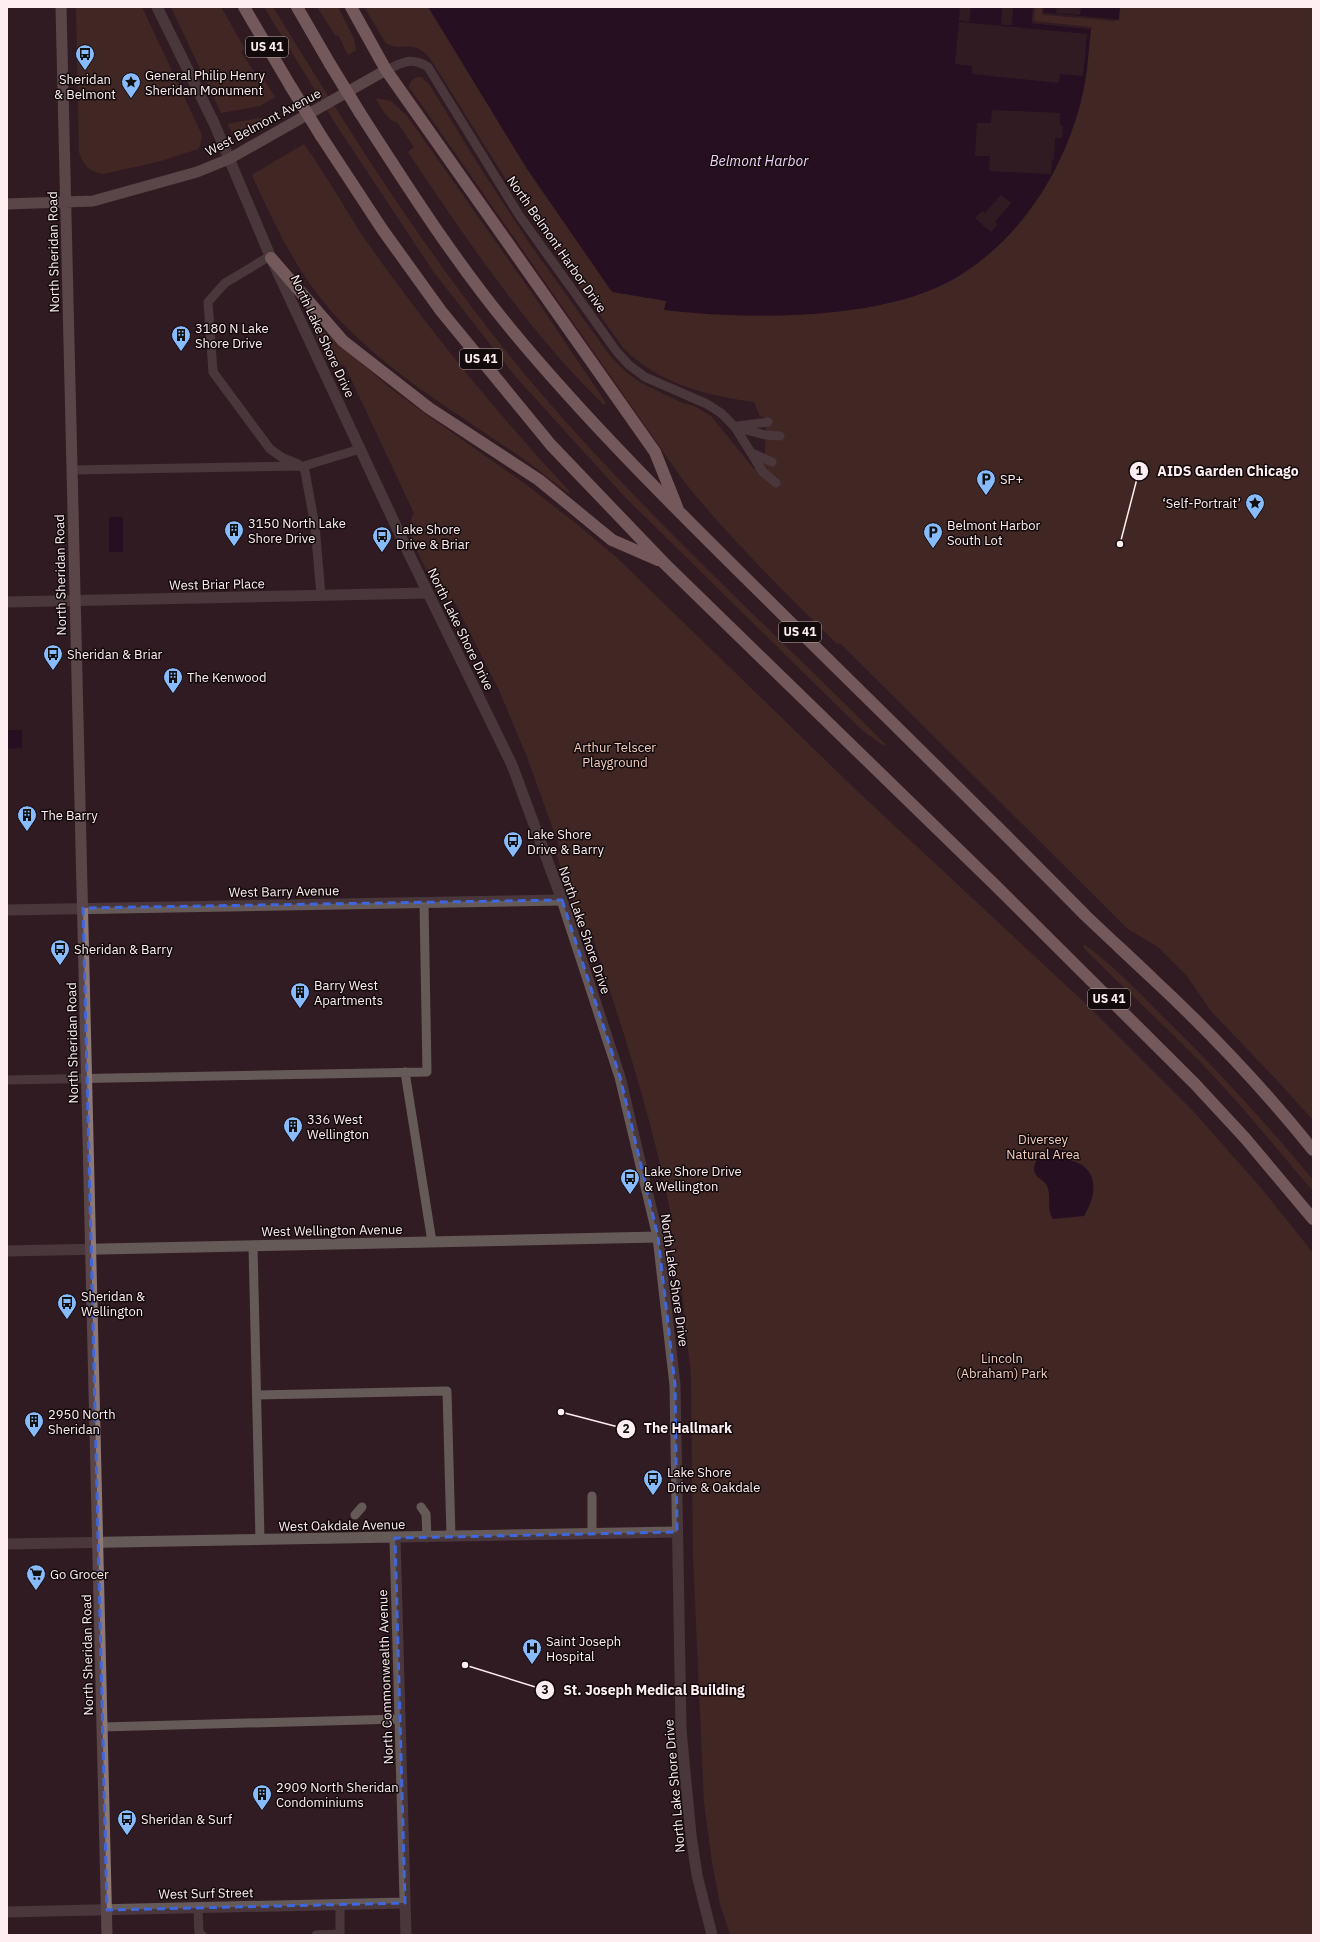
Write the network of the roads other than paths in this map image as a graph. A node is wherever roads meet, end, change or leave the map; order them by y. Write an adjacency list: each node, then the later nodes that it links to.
1 (61, 7): 8 (main road, North Sheridan Road)
2 (157, 7): 7 (street, North Lake Shore Drive)
3 (244, 7): 21 (highway, US 41, bridge)
4 (297, 7): 20 (highway, US 41, bridge)
5 (351, 7): 6 (highway)
6 (386, 70): 7 (main road, West Belmont Avenue); 12 (lane, North Belmont Harbor Drive); 20 (highway)
7 (229, 159): 8 (main road, West Belmont Avenue); 10 (street, North Lake Shore Drive)
8 (66, 203): 9 (main road, West Belmont Avenue); 18 (main road, North Sheridan Road)
9 (7, 204)
10 (271, 257): 14 (street, North Lake Shore Drive); 17 (lane); 21 (highway)
11 (768, 422): 12 (lane)
12 (735, 427): 13 (lane); 15 (lane, North Belmont Harbor Drive)
13 (780, 436)
14 (360, 449): 17 (lane); 22 (street, North Lake Shore Drive)
15 (752, 453): 16 (lane); 19 (lane, North Belmont Harbor Drive)
16 (772, 462)
17 (304, 466): 18 (lane); 23 (lane)
18 (72, 470): 24 (main road, North Sheridan Road)
19 (776, 483)
20 (679, 512): 33 (highway, US 41)
21 (664, 563): 34 (highway, US 41)
22 (427, 593): 23 (street, West Briar Place); 26 (street, North Lake Shore Drive)
23 (320, 595): 24 (street, West Briar Place)
24 (75, 601): 25 (street, West Briar Place); 28 (main road, North Sheridan Road)
25 (7, 602)
26 (562, 900): 27 (street, West Barry Avenue); 35 (street, North Lake Shore Drive)
27 (424, 902): 28 (street, West Barry Avenue); 30 (lane)
28 (83, 908): 29 (street, West Barry Avenue); 31 (main road, North Sheridan Road)
29 (7, 910)
30 (405, 1072): 31 (lane); 36 (lane)
31 (87, 1078): 32 (lane); 38 (main road, North Sheridan Road)
32 (7, 1080)
33 (1313, 1150)
34 (1313, 1219)
35 (658, 1237): 36 (street, West Wellington Avenue); 45 (street, North Lake Shore Drive)
36 (432, 1242): 37 (street, West Wellington Avenue)
37 (253, 1246): 38 (street, West Wellington Avenue); 40 (lane)
38 (91, 1250): 39 (street, West Wellington Avenue); 51 (main road, North Sheridan Road)
39 (7, 1251)
40 (256, 1395): 47 (lane); 50 (lane)
41 (592, 1496): 46 (lane)
42 (362, 1507): 44 (lane)
43 (421, 1507): 49 (lane)
44 (355, 1515)
45 (677, 1532): 46 (street, West Oakdale Avenue); 64 (street, North Lake Shore Drive)
46 (592, 1534): 47 (street, West Oakdale Avenue)
47 (450, 1537): 49 (street, West Oakdale Avenue)
48 (395, 1538): 49 (street, West Oakdale Avenue); 50 (street, West Oakdale Avenue); 53 (street, North Commonwealth Avenue)
49 (427, 1538)
50 (260, 1540): 51 (street, West Oakdale Avenue)
51 (98, 1542): 52 (street, West Oakdale Avenue); 54 (main road, North Sheridan Road)
52 (7, 1544)
53 (400, 1719): 54 (lane); 55 (street, North Commonwealth Avenue)
54 (102, 1727): 58 (main road, North Sheridan Road)
55 (405, 1903): 56 (street, West Surf Street); 63 (street, North Commonwealth Avenue)
56 (340, 1904): 57 (street, West Surf Street); 62 (lane)
57 (198, 1908): 58 (street, West Surf Street); 61 (lane)
58 (107, 1910): 59 (street, West Surf Street); 60 (main road, North Sheridan Road)
59 (7, 1912)
60 (108, 1935)
61 (202, 1935)
62 (316, 1935)
63 (406, 1935)
64 (712, 1935)

